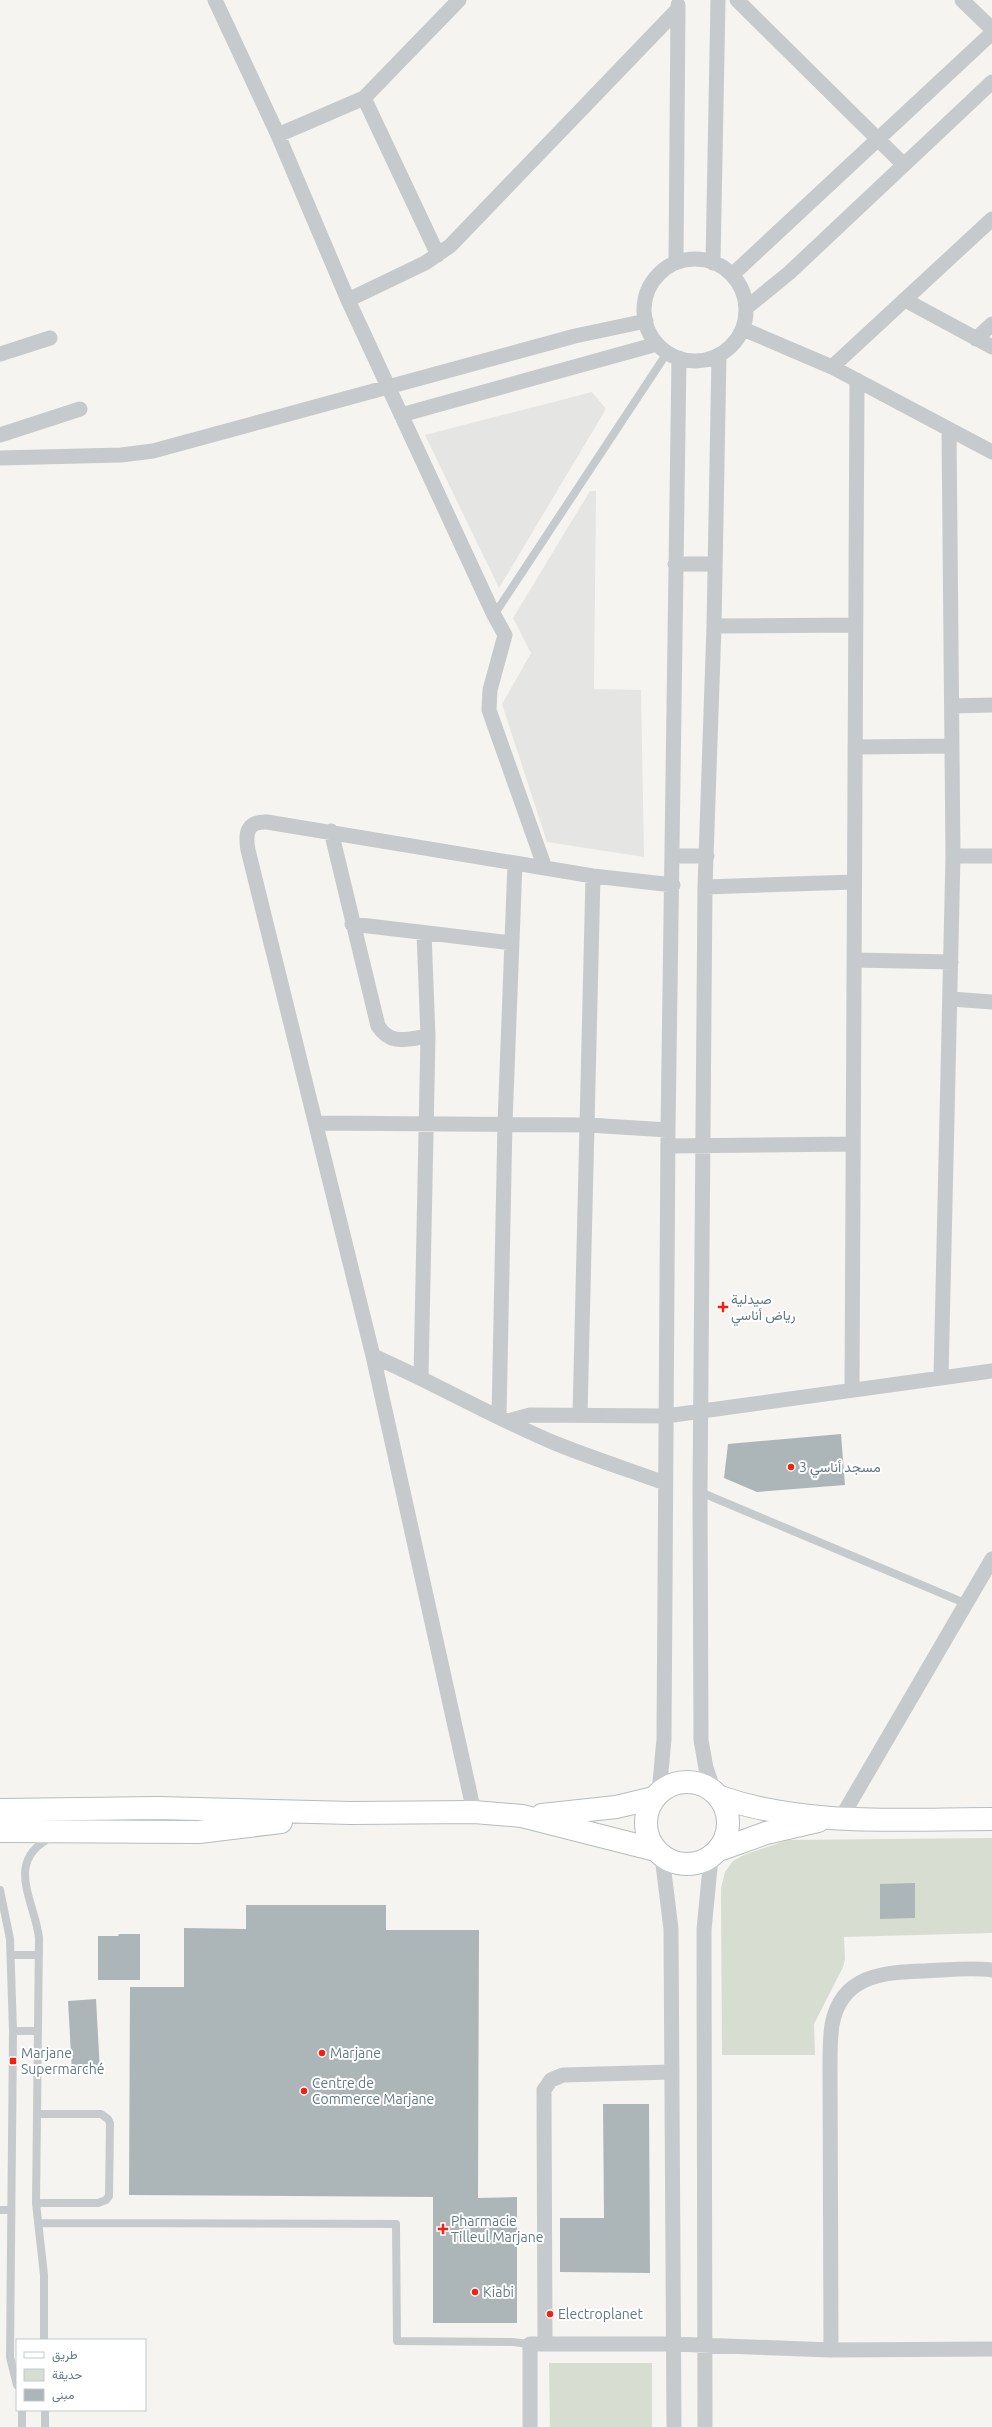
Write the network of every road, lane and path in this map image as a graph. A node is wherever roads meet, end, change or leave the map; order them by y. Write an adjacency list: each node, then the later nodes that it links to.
1 (214, 0): 11 (street)
2 (459, 0): 10 (street)
3 (718, 0): 16 (street)
4 (737, 0): 12 (street)
5 (962, 0): 7 (street)
6 (678, 5): 15 (street); 17 (street)
7 (992, 29)
8 (992, 33): 12 (street)
9 (992, 82): 13 (street)
10 (364, 98): 11 (street); 15 (street)
11 (278, 135): 19 (street)
12 (877, 138): 13 (street); 18 (street)
13 (904, 165): 21 (street)
14 (992, 219): 20 (street)
15 (438, 255): 19 (street)
16 (713, 262): 17 (street); 18 (street)
17 (676, 263): 22 (street)
18 (732, 275): 21 (street)
19 (348, 300): 33 (street)
20 (904, 300): 26 (street); 31 (street)
21 (746, 308): 24 (street)
22 (646, 320): 28 (street); 33 (street)
23 (992, 324): 26 (street)
24 (743, 328): 30 (street); 31 (street)
25 (50, 338): 29 (street)
26 (976, 340): 27 (street)
27 (992, 347)
28 (668, 352): 30 (street); 35 (street); 40 (street); 42 (lane)
29 (0, 354)
30 (719, 355): 41 (street)
31 (832, 367): 32 (street)
32 (857, 380): 36 (street); 43 (street)
33 (388, 388): 35 (street); 39 (street)
34 (80, 409): 37 (street)
35 (401, 415): 42 (street)
36 (949, 430): 38 (street); 46 (street)
37 (0, 435)
38 (992, 452)
39 (0, 458)
40 (675, 564): 41 (street); 50 (street)
41 (714, 564): 44 (street)
42 (494, 615): 55 (street)
43 (855, 625): 44 (street); 48 (street)
44 (714, 626): 51 (street)
45 (992, 705): 46 (street)
46 (952, 706): 47 (street)
47 (952, 746): 48 (street); 52 (street)
48 (855, 747): 57 (street)
49 (331, 831): 54 (street); 60 (street); 68 (street)
50 (673, 856): 51 (street); 58 (street)
51 (707, 856): 59 (street)
52 (953, 856): 53 (street); 64 (street)
53 (992, 856)
54 (515, 863): 55 (street); 62 (street)
55 (545, 868): 56 (street)
56 (593, 876): 58 (street); 71 (street)
57 (854, 882): 59 (street); 63 (street)
58 (673, 885): 72 (street)
59 (705, 886): 74 (street)
60 (352, 924): 61 (street); 67 (street)
61 (424, 933): 62 (street); 67 (street)
62 (512, 943): 70 (street)
63 (855, 960): 64 (street); 73 (street)
64 (952, 962): 65 (street)
65 (951, 999): 66 (street); 79 (street)
66 (992, 1002)
67 (428, 1036): 69 (street)
68 (316, 1123): 69 (street); 76 (street)
69 (427, 1123): 70 (street); 78 (street)
70 (505, 1123): 71 (street); 84 (street)
71 (588, 1125): 72 (street); 82 (street)
72 (668, 1130): 75 (street)
73 (853, 1144): 74 (street); 80 (street)
74 (703, 1145): 75 (street); 81 (street)
75 (669, 1146): 83 (street)
76 (373, 1356): 78 (street); 92 (street)
77 (992, 1371): 79 (street)
78 (421, 1376): 84 (street)
79 (941, 1377): 80 (street)
80 (852, 1390): 81 (street)
81 (701, 1412): 83 (street); 86 (street)
82 (580, 1415): 83 (street); 84 (street)
83 (666, 1416): 85 (street)
84 (503, 1419): 85 (street)
85 (665, 1483): 90 (street)
86 (700, 1492): 88 (lane); 89 (street)
87 (992, 1559): 88 (street)
88 (967, 1604): 95 (street)
89 (717, 1794): 90 (street); 95 (street); 100 (street)
90 (656, 1795): 94 (street); 99 (street)
91 (0, 1810): 93 (street)
92 (474, 1812): 93 (street); 94 (street)
93 (351, 1813): 98 (street)
94 (522, 1816): 99 (street)
95 (837, 1818): 96 (street); 100 (street)
96 (992, 1819)
97 (0, 1831): 98 (street)
98 (62, 1832): 103 (lane)
99 (659, 1853): 100 (street); 107 (street)
100 (715, 1853): 117 (street)
101 (0, 1890): 102 (lane)
102 (11, 1955): 103 (lane); 105 (lane)
103 (39, 1955): 106 (lane)
104 (992, 1970): 119 (street)
105 (13, 2031): 106 (lane); 111 (lane)
106 (38, 2031): 108 (lane)
107 (672, 2072): 115 (street); 116 (street)
108 (37, 2114): 109 (lane); 109 (lane)
109 (36, 2203): 112 (lane)
110 (0, 2210): 111 (lane)
111 (11, 2210): 120 (lane)
112 (38, 2223): 113 (lane); 114 (lane)
113 (44, 2339)
114 (530, 2344): 115 (street); 125 (street)
115 (545, 2344): 116 (street)
116 (673, 2344): 117 (street); 126 (street)
117 (704, 2344): 119 (street); 127 (street)
118 (992, 2349): 119 (street)
119 (831, 2350)
120 (16, 2382)
121 (22, 2411): 123 (lane)
122 (45, 2411): 124 (lane)
123 (22, 2427)
124 (45, 2427)
125 (530, 2427)
126 (674, 2427)
127 (705, 2427)

